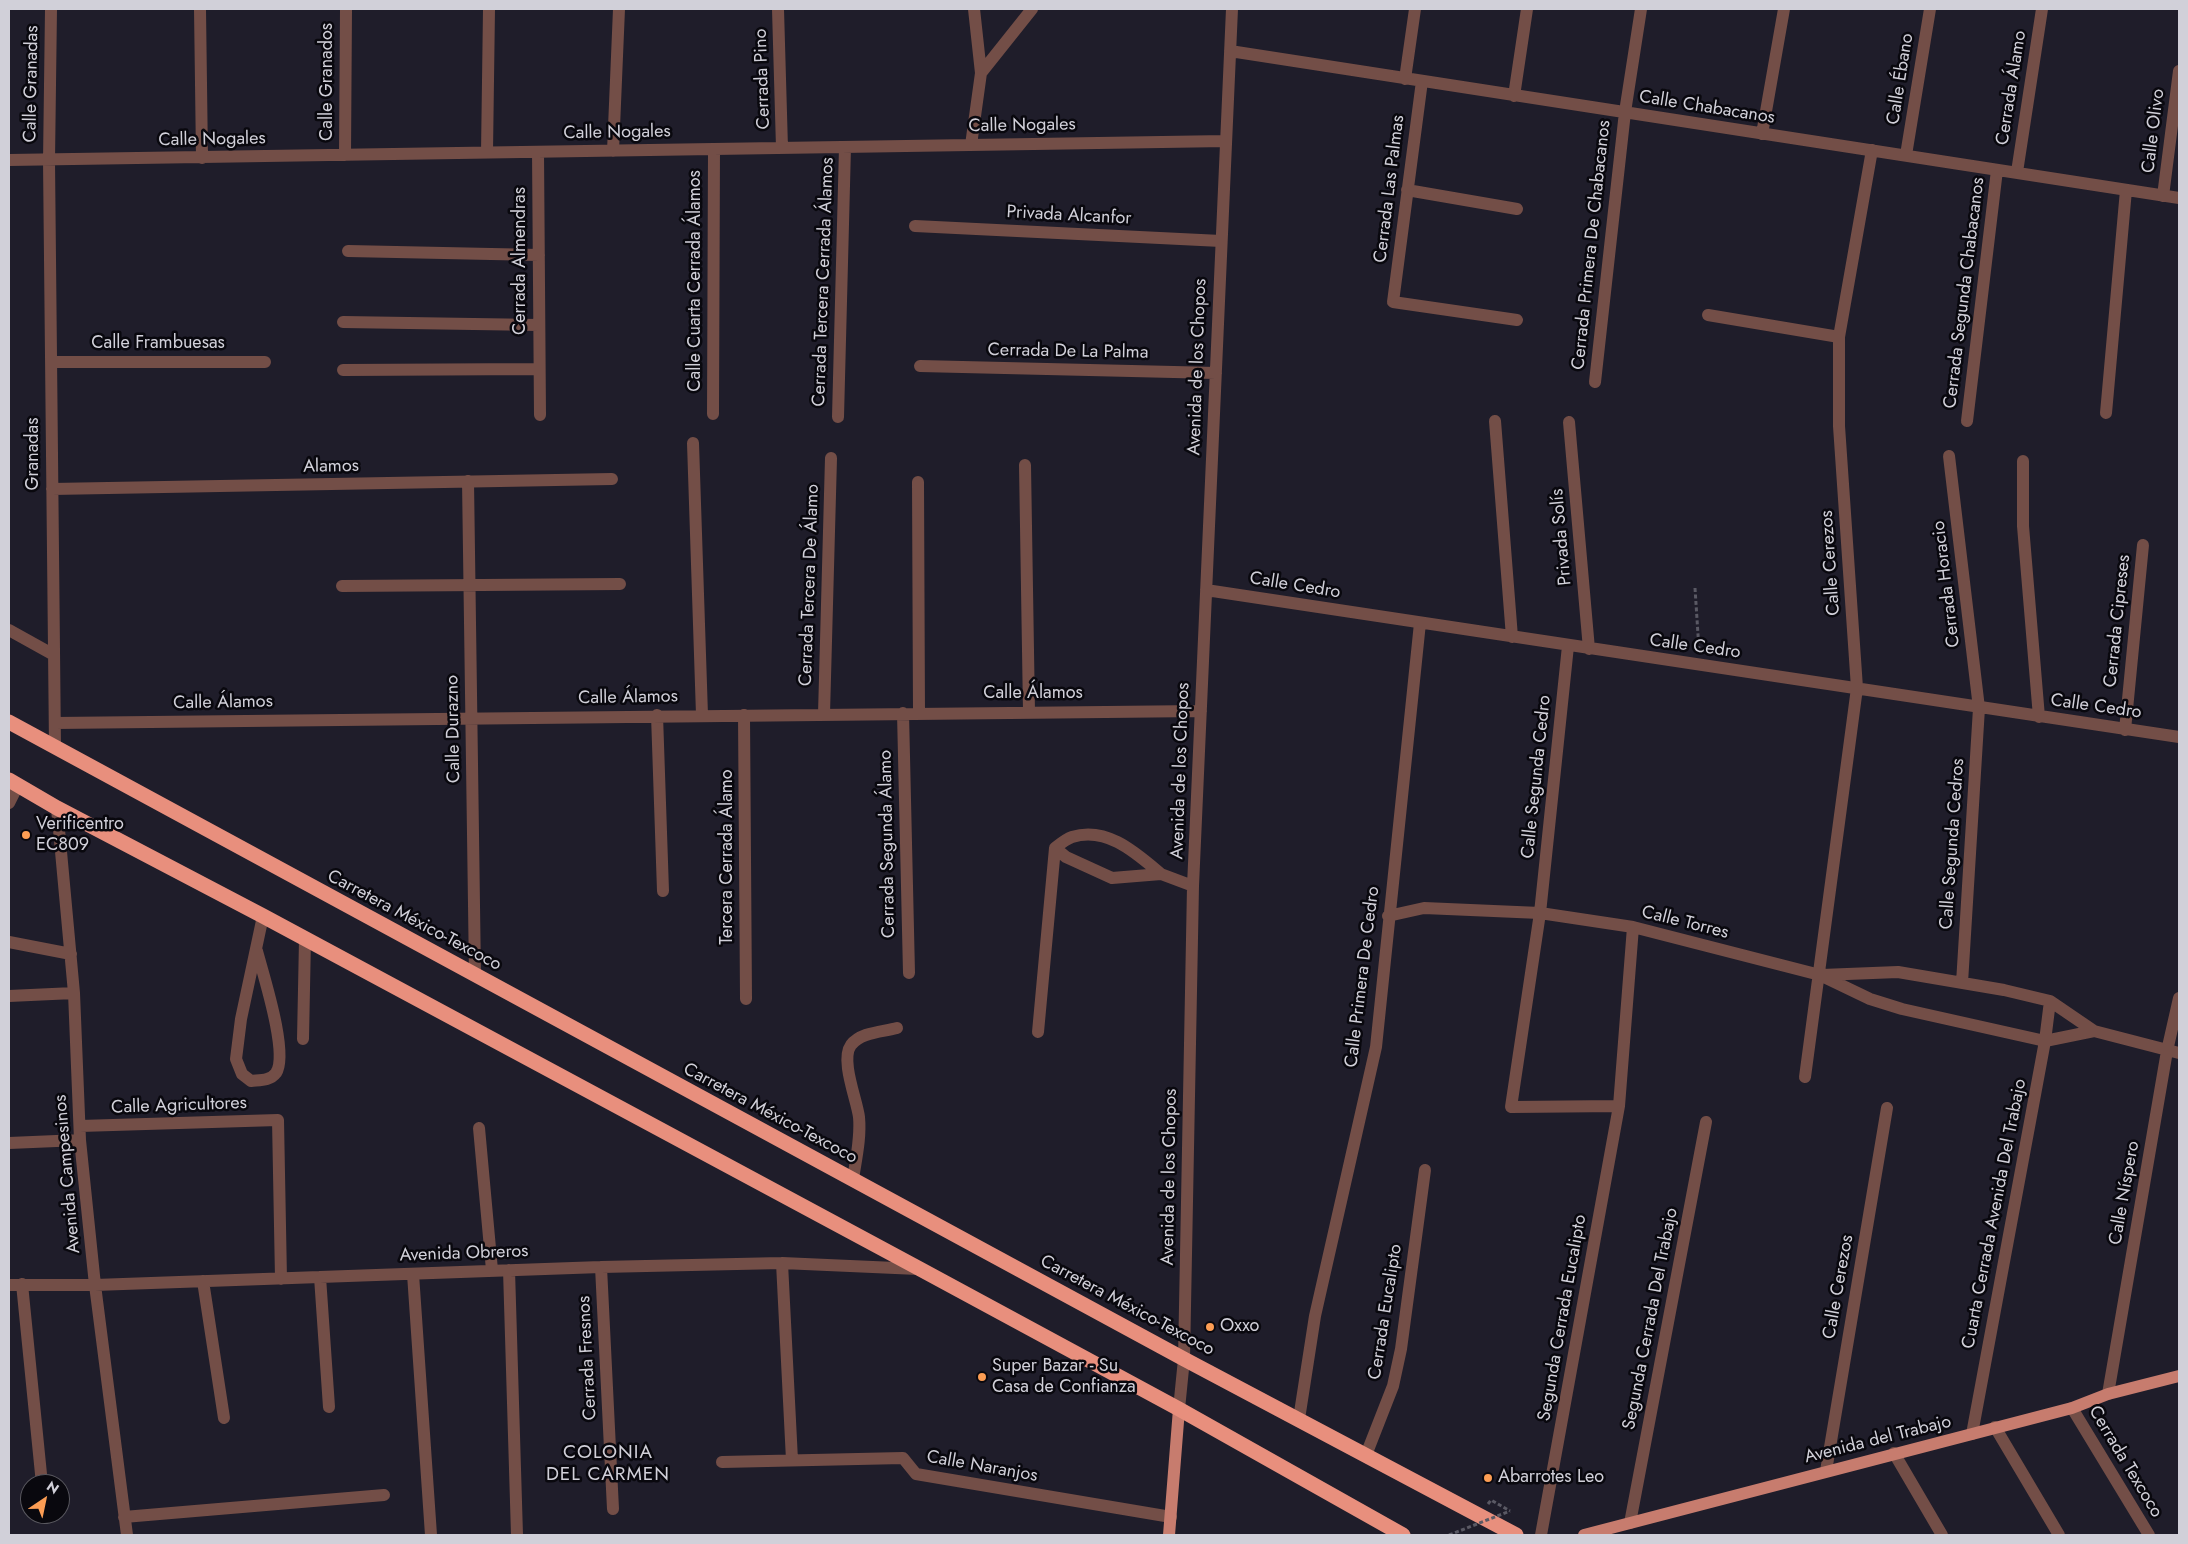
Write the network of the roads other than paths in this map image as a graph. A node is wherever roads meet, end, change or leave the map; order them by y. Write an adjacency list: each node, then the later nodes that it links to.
1 (51, 9): 37 (street, Calle Granadas)
2 (200, 9): 35 (street)
3 (346, 9): 33 (street, Calle Granados)
4 (489, 9): 31 (street)
5 (619, 9): 30 (street)
6 (778, 9): 27 (street, Cerrada Pino)
7 (974, 9): 18 (street)
8 (1032, 9): 18 (street)
9 (1232, 9): 16 (street, Avenida de los Chopos)
10 (1415, 9): 19 (street)
11 (1527, 9): 21 (street)
12 (1641, 9): 22 (street, Cerrada Primera De Chabacanos)
13 (1784, 9): 23 (street)
14 (1930, 9): 34 (street, Calle Ébano)
15 (2042, 9): 39 (street, Cerrada Álamo)
16 (1230, 51): 19 (street, Calle Chabacanos); 24 (street, Avenida de los Chopos)
17 (2179, 71): 42 (street, Calle Olivo)
18 (981, 73): 25 (street)
19 (1405, 79): 20 (street, Calle Chabacanos)
20 (1422, 81): 21 (street, Calle Chabacanos); 40 (street, Cerrada Las Palmas)
21 (1514, 96): 22 (street, Calle Chabacanos)
22 (1625, 112): 23 (street, Calle Chabacanos); 60 (street, Cerrada Primera De Chabacanos)
23 (1762, 134): 29 (street, Calle Chabacanos)
24 (1226, 141): 25 (street, Calle Nogales); 46 (street, Avenida de los Chopos)
25 (971, 145): 26 (street, Calle Nogales)
26 (845, 147): 27 (street, Calle Nogales); 64 (street, Cerrada Tercera Cerrada Álamos)
27 (782, 148): 28 (street, Calle Nogales)
28 (714, 149): 30 (street, Calle Nogales); 62 (street, Calle Cuarta Cerrada Álamos)
29 (1872, 150): 34 (street, Calle Chabacanos); 53 (street, Calle Cerezos)
30 (613, 151): 32 (street, Calle Nogales)
31 (487, 152): 32 (street, Calle Nogales); 33 (street, Calle Nogales)
32 (538, 152): 48 (street, Cerrada Almendras)
33 (345, 155): 35 (street, Calle Nogales)
34 (1906, 155): 38 (street, Calle Chabacanos)
35 (202, 158): 37 (street, Calle Nogales)
36 (9, 160): 37 (street, Calle Nogales)
37 (49, 161): 54 (street, Granadas)
38 (1997, 170): 39 (street, Calle Chabacanos); 65 (street, Cerrada Segunda Chabacanos)
39 (2017, 172): 41 (street, Calle Chabacanos)
40 (1407, 190): 44 (street); 50 (street, Cerrada Las Palmas)
41 (2126, 190): 42 (street, Calle Chabacanos); 61 (street)
42 (2164, 196): 43 (street, Calle Chabacanos)
43 (2179, 198)
44 (1517, 209)
45 (915, 226): 46 (street, Privada Alcanfor)
46 (1221, 241): 59 (street, Avenida de los Chopos)
47 (348, 251): 48 (street)
48 (539, 255): 52 (street, Cerrada Almendras)
49 (1708, 316): 53 (street)
50 (1517, 320)
51 (343, 322): 52 (street)
52 (539, 324): 57 (street, Cerrada Almendras)
53 (1839, 337): 88 (street, Calle Cerezos)
54 (52, 362): 55 (street, Calle Frambuesas); 76 (street, Granadas)
55 (265, 362)
56 (920, 366): 59 (street, Cerrada De La Palma)
57 (540, 369): 58 (street); 63 (street, Cerrada Almendras)
58 (343, 370)
59 (1216, 373): 81 (street, Avenida de los Chopos)
60 (1595, 382)
61 (2106, 413)
62 (713, 414)
63 (540, 415)
64 (838, 417)
65 (1967, 420)
66 (1495, 421): 84 (street)
67 (1569, 422): 86 (street, Privada Solís)
68 (693, 443): 95 (street)
69 (1949, 456): 89 (street, Cerrada Horacio)
70 (831, 458): 94 (street, Cerrada Tercera De Álamo)
71 (2023, 461): 99 (street)
72 (1025, 465): 91 (street)
73 (612, 479): 74 (street, Alamos)
74 (468, 482): 76 (street, Alamos); 79 (street, Calle Durazno)
75 (918, 482): 93 (street)
76 (52, 489): 87 (street, Granadas)
77 (2143, 545): 102 (street, Cerrada Cipreses)
78 (620, 584): 79 (street)
79 (470, 585): 80 (street); 98 (street, Calle Durazno)
80 (342, 586)
81 (1206, 590): 82 (street, Calle Cedro); 90 (street, Avenida de los Chopos)
82 (1420, 623): 84 (street, Calle Cedro); 114 (street, Calle Primera De Cedro)
83 (9, 630): 87 (street)
84 (1512, 637): 85 (street, Calle Cedro)
85 (1568, 646): 86 (street, Calle Cedro); 112 (street, Calle Segunda Cedro)
86 (1590, 649): 88 (street, Calle Cedro)
87 (54, 655): 101 (street, Granadas)
88 (1856, 688): 89 (street, Calle Cedro); 122 (street, Calle Cerezos)
89 (1979, 708): 99 (street, Calle Cedro); 123 (street, Calle Segunda Cedros)
90 (1201, 710): 91 (street, Calle Álamos); 110 (street, Avenida de los Chopos)
91 (1029, 712): 93 (street, Calle Álamos)
92 (902, 713): 93 (street, Calle Álamos); 94 (street, Calle Álamos); 120 (street, Cerrada Segunda Álamo)
93 (919, 713)
94 (824, 714): 96 (street, Calle Álamos)
95 (702, 715): 96 (street, Calle Álamos); 97 (street, Calle Álamos)
96 (744, 715): 127 (street, Tercera Cerrada Álamo)
97 (657, 716): 98 (street, Calle Álamos); 111 (street)
98 (471, 717): 101 (street, Calle Álamos); 121 (street, Calle Durazno)
99 (2039, 717): 102 (street, Calle Cedro)
100 (9, 722): 104 (highway, Carretera México-Texcoco)
101 (55, 723): 104 (street, Granadas)
102 (2125, 730): 103 (street, Calle Cedro)
103 (2179, 737)
104 (55, 747): 121 (highway, Carretera México-Texcoco)
105 (14, 783): 106 (street); 107 (highway)
106 (9, 803)
107 (57, 808): 113 (highway); 119 (street, Avenida Campesinos)
108 (1055, 848): 109 (street); 109 (street); 131 (street)
109 (1161, 874): 110 (street)
110 (1193, 886): 157 (street, Avenida de los Chopos)
111 (663, 891)
112 (1540, 913): 114 (street, Calle Torres); 115 (street, Calle Torres); 136 (street)
113 (263, 916): 116 (highway); 118 (street)
114 (1388, 916): 164 (street, Calle Primera De Cedro)
115 (1633, 928): 122 (street, Calle Torres); 136 (street, Segunda Cerrada Eucalipto)
116 (305, 939): 132 (street); 147 (highway)
117 (9, 942): 119 (street)
118 (257, 951): 118 (street)
119 (71, 954): 124 (street, Avenida Campesinos)
120 (908, 973)
121 (475, 975): 144 (highway, Carretera México-Texcoco)
122 (1820, 975): 123 (street, Calle Torres); 133 (street, Calle Torres); 135 (street, Calle Cerezos)
123 (1962, 983): 128 (street, Calle Torres)
124 (74, 993): 125 (street); 139 (street, Avenida Campesinos)
125 (9, 996)
126 (2179, 998): 134 (street, Calle Níspero)
127 (746, 999)
128 (2050, 1000): 130 (street, Calle Torres); 133 (street, Cuarta Cerrada Avenida Del Trabajo)
129 (897, 1028): 144 (street)
130 (2094, 1031): 133 (street, Calle Torres); 134 (street, Calle Torres)
131 (1038, 1032)
132 (302, 1039)
133 (2045, 1040): 166 (street, Cuarta Cerrada Avenida Del Trabajo)
134 (2173, 1052): 159 (street, Calle Níspero)
135 (1805, 1077)
136 (1619, 1106): 184 (street, Segunda Cerrada Eucalipto)
137 (1887, 1108): 171 (street, Calle Cerezos)
138 (1706, 1122): 177 (street, Segunda Cerrada Del Trabajo)
139 (80, 1126): 141 (street, Avenida Campesinos); 152 (street, Calle Agricultores)
140 (479, 1128): 148 (street)
141 (80, 1140): 142 (street); 156 (street, Avenida Campesinos)
142 (9, 1142)
143 (1425, 1170): 168 (street, Cerrada Eucalipto)
144 (853, 1180): 157 (highway, Carretera México-Texcoco)
145 (782, 1263): 146 (street, Avenida Obreros); 147 (street, Avenida Obreros); 169 (street)
146 (601, 1267): 149 (street, Avenida Obreros); 174 (street, Cerrada Fresnos)
147 (920, 1269): 162 (highway)
148 (492, 1270): 149 (street, Avenida Obreros); 150 (street, Avenida Obreros)
149 (510, 1270): 180 (street)
150 (413, 1274): 151 (street, Avenida Obreros); 179 (street)
151 (320, 1277): 152 (street, Avenida Obreros); 160 (street)
152 (281, 1279): 153 (street, Avenida Obreros)
153 (203, 1280): 156 (street, Avenida Obreros); 163 (street)
154 (22, 1284): 155 (street, Avenida Obreros); 156 (street, Avenida Obreros); 172 (street)
155 (9, 1285)
156 (95, 1285): 175 (street, Avenida Campesinos)
157 (1184, 1359): 162 (street, Avenida de los Chopos); 164 (highway, Carretera México-Texcoco)
158 (2179, 1376): 159 (main road, Avenida del Trabajo)
159 (2108, 1394): 161 (main road, Avenida del Trabajo)
160 (329, 1407)
161 (2072, 1408): 165 (main road, Avenida del Trabajo); 188 (street, Cerrada Texcoco)
162 (1179, 1409): 176 (main road, Avenida de los Chopos); 182 (highway)
163 (224, 1418)
164 (1299, 1419): 168 (highway, Carretera México-Texcoco)
165 (1996, 1427): 166 (main road, Avenida del Trabajo); 187 (street)
166 (1972, 1434): 167 (main road, Avenida del Trabajo)
167 (1894, 1453): 171 (main road, Avenida del Trabajo); 186 (street)
168 (1366, 1455): 183 (highway, Carretera México-Texcoco)
169 (792, 1460): 170 (street, Calle Naranjos); 176 (street, Calle Naranjos)
170 (722, 1462)
171 (1826, 1471): 177 (main road, Avenida del Trabajo)
172 (41, 1474)
173 (384, 1495): 175 (street)
174 (614, 1508)
175 (124, 1517): 178 (street, Avenida Campesinos)
176 (1171, 1518): 181 (main road, Avenida de los Chopos)
177 (1630, 1523): 185 (main road, Avenida del Trabajo)
178 (127, 1535)
179 (431, 1535)
180 (517, 1535)
181 (1169, 1535)
182 (1403, 1535)
183 (1516, 1535)
184 (1541, 1535)
185 (1584, 1535)
186 (1942, 1535)
187 (2059, 1535)
188 (2149, 1535)

